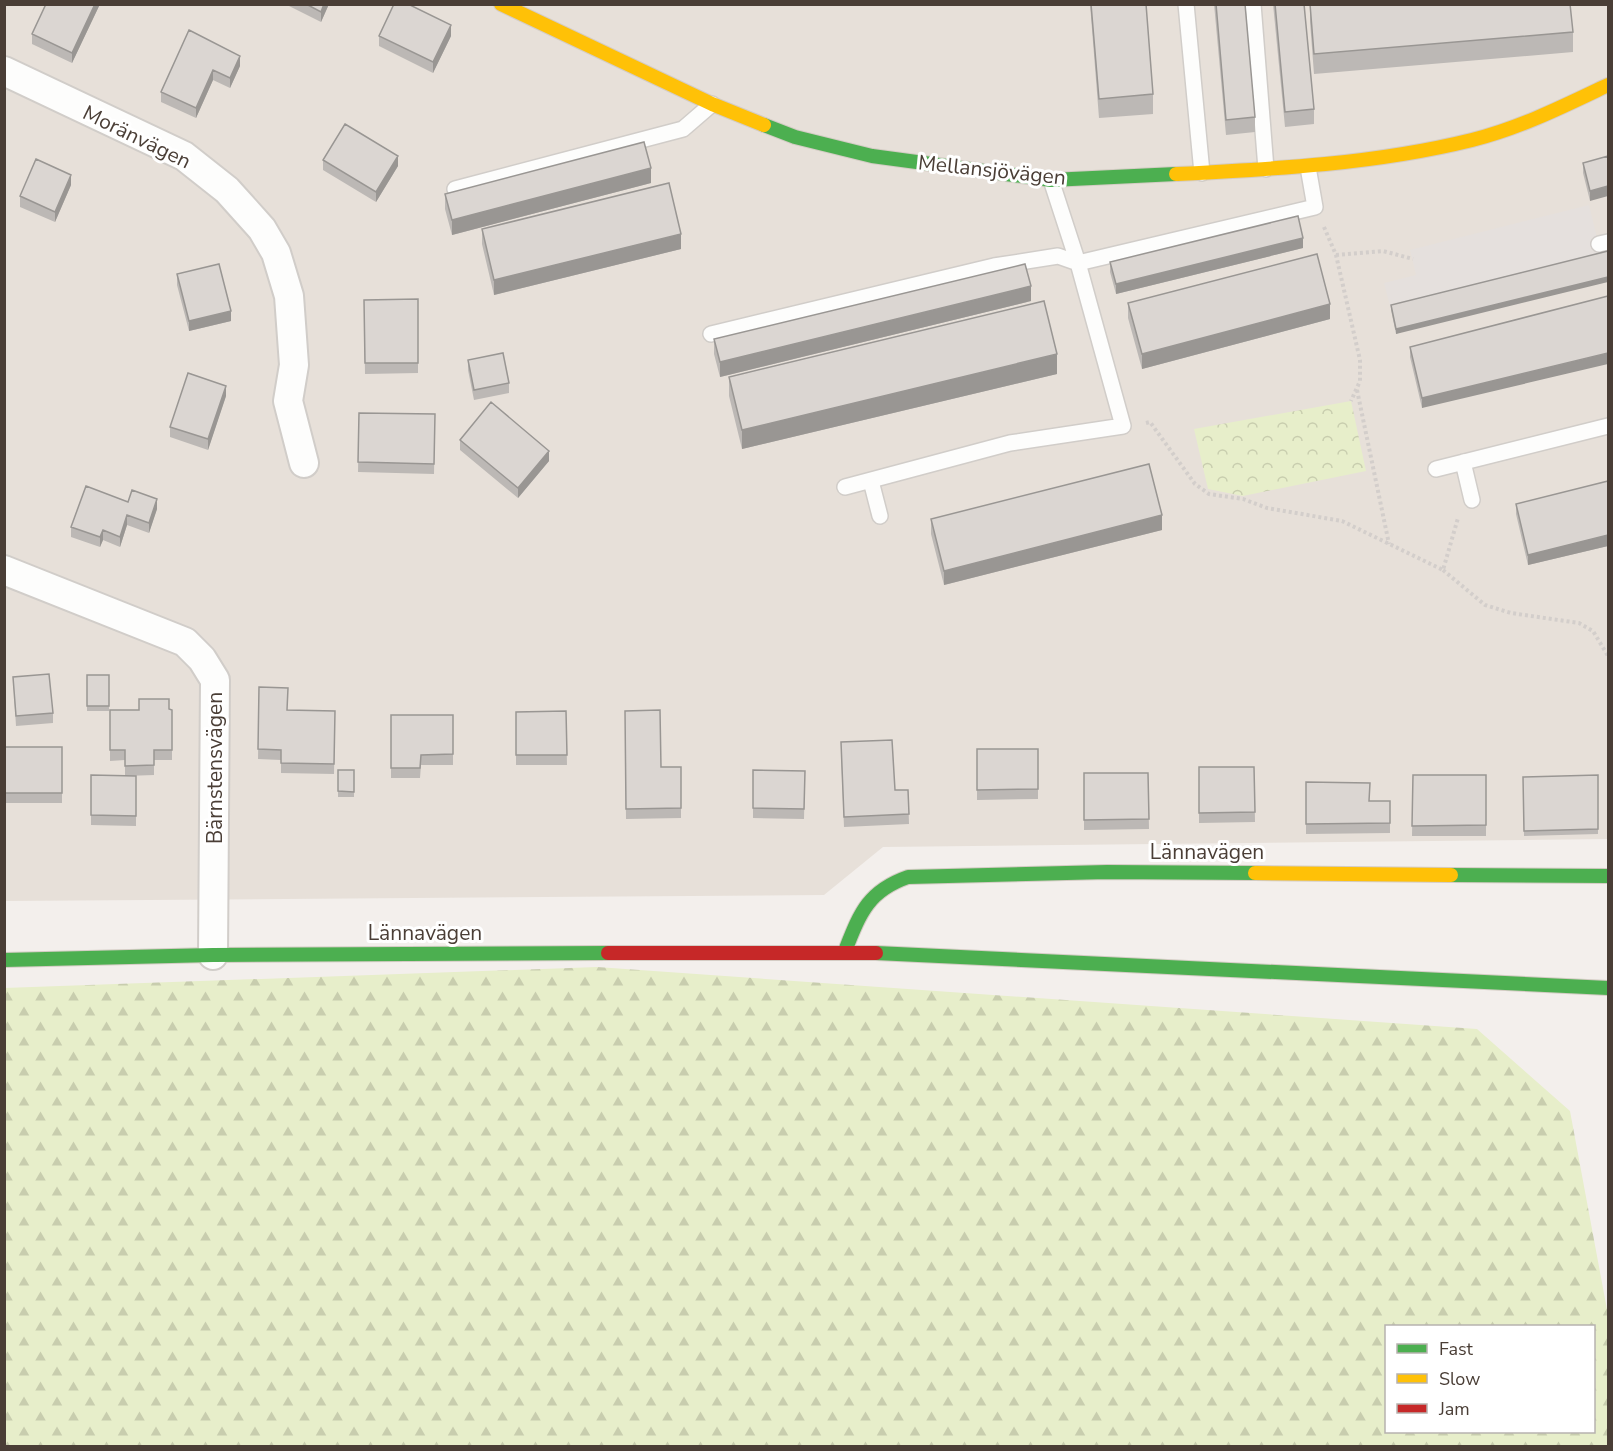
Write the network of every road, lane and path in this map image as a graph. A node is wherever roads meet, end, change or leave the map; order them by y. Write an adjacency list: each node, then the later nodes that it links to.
1 (501, 4): 6 (street, Mellansjövägen)
2 (1186, 4): 9 (lane)
3 (1253, 4): 8 (lane)
4 (4, 71): 22 (street, Moränvägen)
5 (1608, 85): 7 (street, Mellansjövägen)
6 (712, 104): 10 (street, Mellansjövägen); 11 (lane)
7 (1308, 167): 8 (street, Mellansjövägen); 12 (lane)
8 (1266, 169): 9 (street, Mellansjövägen)
9 (1202, 173): 10 (street, Mellansjövägen)
10 (1051, 180): 15 (lane)
11 (454, 189)
12 (1315, 207): 13 (path); 15 (lane)
13 (1336, 255): 14 (path); 17 (path)
14 (1413, 259)
15 (1078, 263): 16 (lane); 19 (lane)
16 (711, 334)
17 (1357, 389): 18 (path); 28 (path)
18 (1351, 401)
19 (1122, 426): 24 (lane); 28 (path)
20 (1608, 426): 21 (lane)
21 (1463, 462): 23 (lane); 26 (lane)
22 (304, 463)
23 (1436, 468)
24 (871, 481): 25 (lane); 27 (lane)
25 (845, 487)
26 (1472, 500): 30 (path)
27 (880, 516)
28 (1389, 545): 30 (path)
29 (4, 570): 34 (street, Bärnstensvägen)
30 (1443, 570): 31 (path)
31 (1608, 656)
32 (1608, 876): 33 (street, Lännavägen)
33 (845, 951): 34 (street, Lännavägen); 36 (street, Lännavägen)
34 (213, 955): 35 (street, Lännavägen)
35 (4, 960)
36 (1608, 988)

